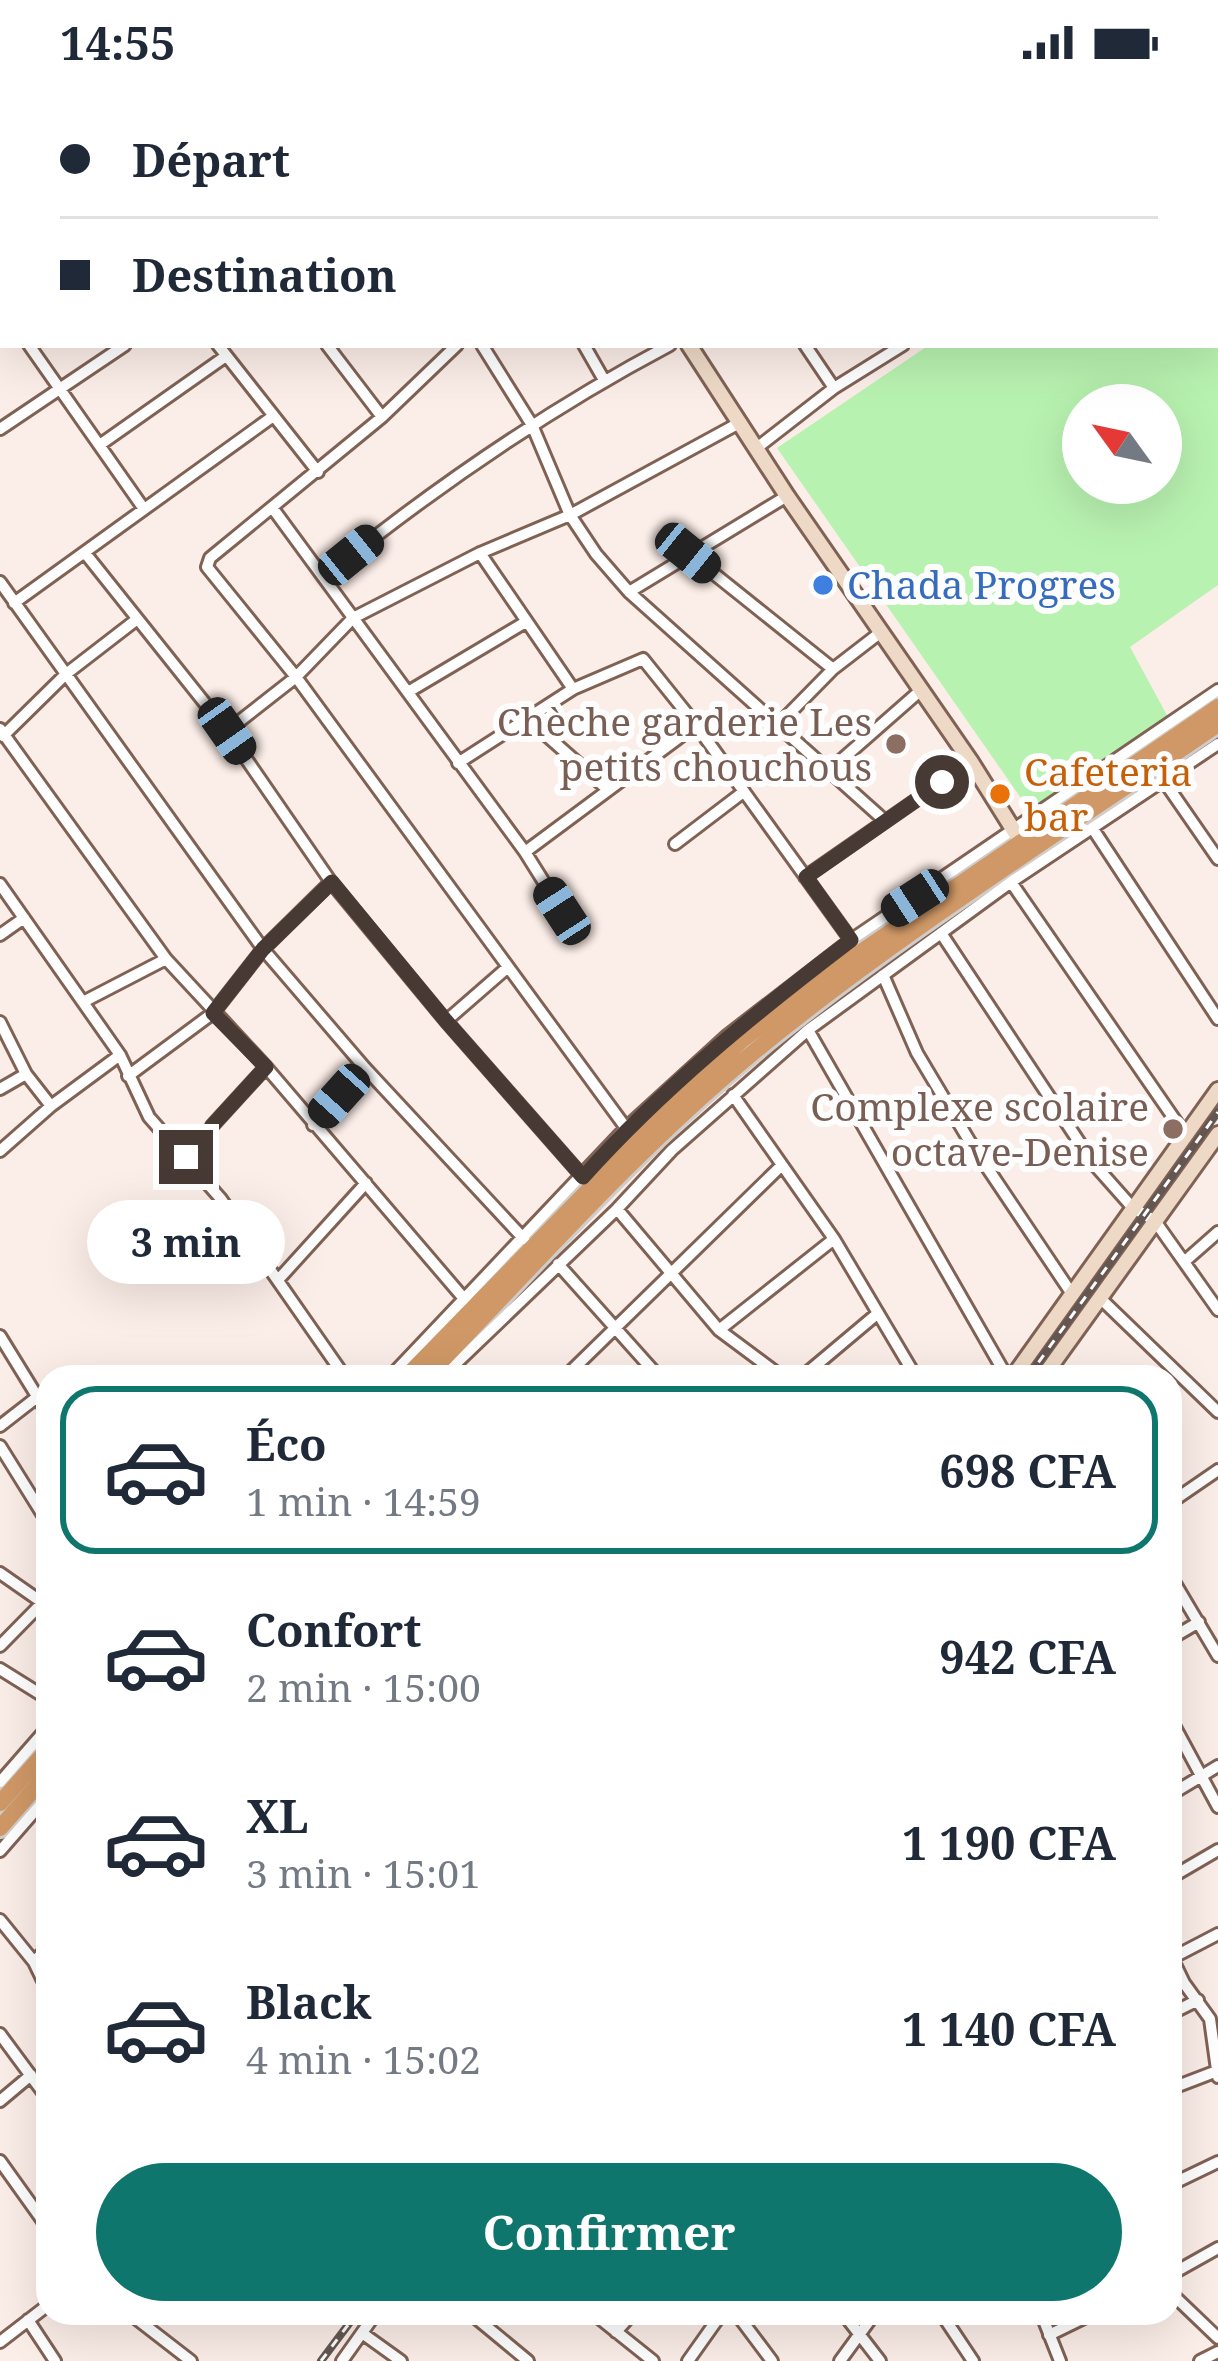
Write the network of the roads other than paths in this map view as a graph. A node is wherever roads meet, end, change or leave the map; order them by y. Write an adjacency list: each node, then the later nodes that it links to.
1 (30, 348): 14 (street)
2 (121, 348): 14 (street)
3 (329, 348): 16 (street)
4 (454, 348): 16 (street)
5 (484, 348): 18 (street)
6 (586, 348): 12 (street)
7 (664, 348): 12 (street)
8 (690, 348): 17 (main road)
9 (807, 348): 13 (street)
10 (898, 348): 13 (street)
11 (222, 350): 15 (street); 20 (street)
12 (604, 380): 18 (street)
13 (834, 388): 21 (street)
14 (61, 390): 19 (street); 20 (street)
15 (272, 417): 22 (street); 24 (street)
16 (382, 417): 22 (street)
17 (741, 422): 21 (main road); 26 (street)
18 (532, 425): 26 (street); 30 (street)
19 (0, 429)
20 (101, 444): 24 (street)
21 (758, 447): 23 (main road)
22 (318, 472): 25 (street)
23 (787, 496): 29 (street); 37 (main road)
24 (144, 509): 27 (street)
25 (274, 510): 30 (street); 40 (street)
26 (570, 515): 28 (street); 32 (street)
27 (86, 553): 33 (street); 35 (street)
28 (480, 553): 34 (street); 36 (street)
29 (688, 553): 32 (street); 38 (street)
30 (325, 576): 34 (street)
31 (0, 582): 33 (street)
32 (629, 592): 47 (street)
33 (14, 603): 39 (street)
34 (353, 618): 40 (street); 44 (street)
35 (136, 620): 39 (street); 50 (street)
36 (524, 623): 41 (street); 44 (street)
37 (881, 632): 38 (street); 42 (main road)
38 (833, 669): 47 (street)
39 (66, 674): 51 (street); 74 (street)
40 (296, 677): 50 (street); 76 (street)
41 (573, 689): 46 (street); 49 (street)
42 (921, 690): 53 (main road); 55 (street)
43 (1218, 690): 61 (street)
44 (408, 692): 54 (street)
45 (1218, 707): 61 (highway)
46 (529, 720): 54 (street); 57 (street)
47 (778, 724): 55 (street)
48 (1218, 724): 123 (highway)
49 (696, 725): 57 (street); 58 (street)
50 (227, 731): 66 (street)
51 (1, 734): 75 (street)
52 (1218, 744): 56 (street)
53 (971, 762): 59 (street); 61 (main road)
54 (458, 763): 63 (street)
55 (831, 769): 59 (street)
56 (1164, 781): 60 (street); 64 (street)
57 (606, 788): 63 (street)
58 (742, 793): 62 (street); 65 (street)
59 (884, 820): 65 (street)
60 (1093, 829): 67 (street); 80 (street)
61 (1018, 835): 73 (street); 122 (highway)
62 (675, 844)
63 (525, 852): 69 (street)
64 (1218, 860)
65 (806, 877): 73 (street)
66 (332, 882): 74 (street); 81 (street)
67 (1011, 882): 71 (street); 96 (street)
68 (0, 884): 70 (street)
69 (562, 911)
70 (24, 918): 72 (street); 78 (street)
71 (941, 933): 77 (street); 102 (street)
72 (0, 935)
73 (851, 940): 94 (street)
74 (263, 949): 79 (street); 86 (street)
75 (166, 959): 78 (street); 79 (street)
76 (508, 967): 81 (street); 94 (street)
77 (883, 974): 83 (street); 112 (street)
78 (82, 1002): 84 (street)
79 (213, 1013): 85 (street); 88 (street)
80 (1218, 1019)
81 (446, 1021): 100 (street)
82 (0, 1022): 87 (street)
83 (808, 1030): 91 (street); 130 (street)
84 (120, 1055): 88 (street); 92 (street)
85 (266, 1067): 93 (street); 98 (street)
86 (365, 1068): 93 (street); 106 (street)
87 (26, 1074): 89 (street); 92 (street)
88 (128, 1076): 98 (street)
89 (0, 1089)
90 (1218, 1090): 96 (main road)
91 (733, 1094): 99 (street); 103 (street)
92 (51, 1106): 97 (street)
93 (313, 1125): 101 (street)
94 (626, 1129): 100 (street)
95 (1218, 1134): 104 (main road)
96 (1186, 1136): 102 (main road)
97 (0, 1151)
98 (186, 1157): 111 (street)
99 (782, 1165): 107 (street); 110 (street)
100 (583, 1177): 106 (street)
101 (366, 1183): 111 (street); 114 (street)
102 (1132, 1207): 104 (street); 112 (main road)
103 (617, 1209): 109 (street); 110 (street)
104 (1155, 1221): 108 (street); 113 (main road)
105 (1218, 1232): 108 (street)
106 (524, 1239): 114 (street)
107 (834, 1239): 116 (street); 118 (street)
108 (1184, 1262): 115 (street)
109 (558, 1264): 117 (street); 124 (street)
110 (672, 1276): 117 (street); 118 (street)
111 (278, 1280): 120 (street)
112 (1072, 1294): 131 (main road)
113 (1100, 1298): 132 (main road); 133 (street)
114 (466, 1301): 121 (street)
115 (1218, 1310)
116 (877, 1314): 128 (street); 129 (street)
117 (613, 1329): 125 (street); 126 (street)
118 (719, 1330): 127 (street)
119 (0, 1336): 135 (street)
120 (338, 1365)
121 (402, 1365)
122 (418, 1365)
123 (438, 1365)
124 (459, 1365)
125 (577, 1365)
126 (648, 1365)
127 (766, 1365)
128 (816, 1365)
129 (909, 1365)
130 (1003, 1365)
131 (1019, 1365)
132 (1055, 1365)
133 (1169, 1365)
134 (1182, 1377): 136 (street)
135 (36, 1398): 137 (street)
136 (1218, 1412)
137 (0, 1426)
138 (0, 1446): 141 (street)
139 (1218, 1471): 140 (street)
140 (1182, 1492)
141 (36, 1503)
142 (0, 1574): 143 (street)
143 (36, 1594)
144 (1182, 1594): 146 (street)
145 (36, 1610): 148 (street)
146 (1199, 1622): 147 (street); 149 (street)
147 (1182, 1632)
148 (0, 1646)
149 (1218, 1656)
150 (0, 1669): 151 (street)
151 (36, 1692)
152 (36, 1741): 157 (street)
153 (1182, 1742): 156 (street)
154 (36, 1762): 160 (highway)
155 (1218, 1766): 156 (street)
156 (1203, 1777): 159 (street); 161 (street)
157 (0, 1782)
158 (36, 1787): 163 (highway)
159 (1182, 1788)
160 (0, 1803)
161 (1218, 1807)
162 (36, 1810): 165 (street)
163 (0, 1828)
164 (1218, 1850): 166 (street)
165 (0, 1851)
166 (1182, 1871)
167 (0, 1920): 170 (street)
168 (1218, 1934): 169 (street)
169 (1182, 1952)
170 (34, 1962): 171 (street)
171 (36, 1966)
172 (1182, 1979): 173 (street)
173 (1198, 2000): 174 (street); 176 (street)
174 (1182, 2008)
175 (0, 2034): 178 (street)
176 (1216, 2044): 177 (street)
177 (1218, 2074): 180 (street)
178 (31, 2075): 179 (street); 181 (street)
179 (36, 2082)
180 (1182, 2086)
181 (0, 2102)
182 (0, 2161): 185 (street)
183 (1218, 2162): 184 (street)
184 (1182, 2179)
185 (36, 2211)
186 (1218, 2248): 187 (street)
187 (1182, 2269)
188 (1182, 2304): 207 (street)
189 (36, 2314): 190 (street)
190 (28, 2320): 208 (street); 210 (street)
191 (144, 2325): 211 (street)
192 (368, 2325): 204 (street)
193 (484, 2325): 214 (street)
194 (608, 2325): 203 (street)
195 (622, 2325): 203 (street)
196 (714, 2325): 216 (street)
197 (745, 2325): 217 (street)
198 (853, 2325): 205 (street)
199 (866, 2325): 205 (street)
200 (949, 2325): 220 (street)
201 (1045, 2325): 206 (street)
202 (1069, 2325): 206 (street)
203 (616, 2332): 215 (street)
204 (362, 2333): 212 (street); 213 (street)
205 (860, 2333): 218 (street); 219 (street)
206 (1049, 2335): 221 (street)
207 (1218, 2338)
208 (0, 2342)
209 (1218, 2352): 222 (street)
210 (55, 2361)
211 (191, 2361)
212 (342, 2361)
213 (401, 2361)
214 (528, 2361)
215 (653, 2361)
216 (688, 2361)
217 (772, 2361)
218 (840, 2361)
219 (880, 2361)
220 (973, 2361)
221 (1060, 2361)
222 (1200, 2361)

